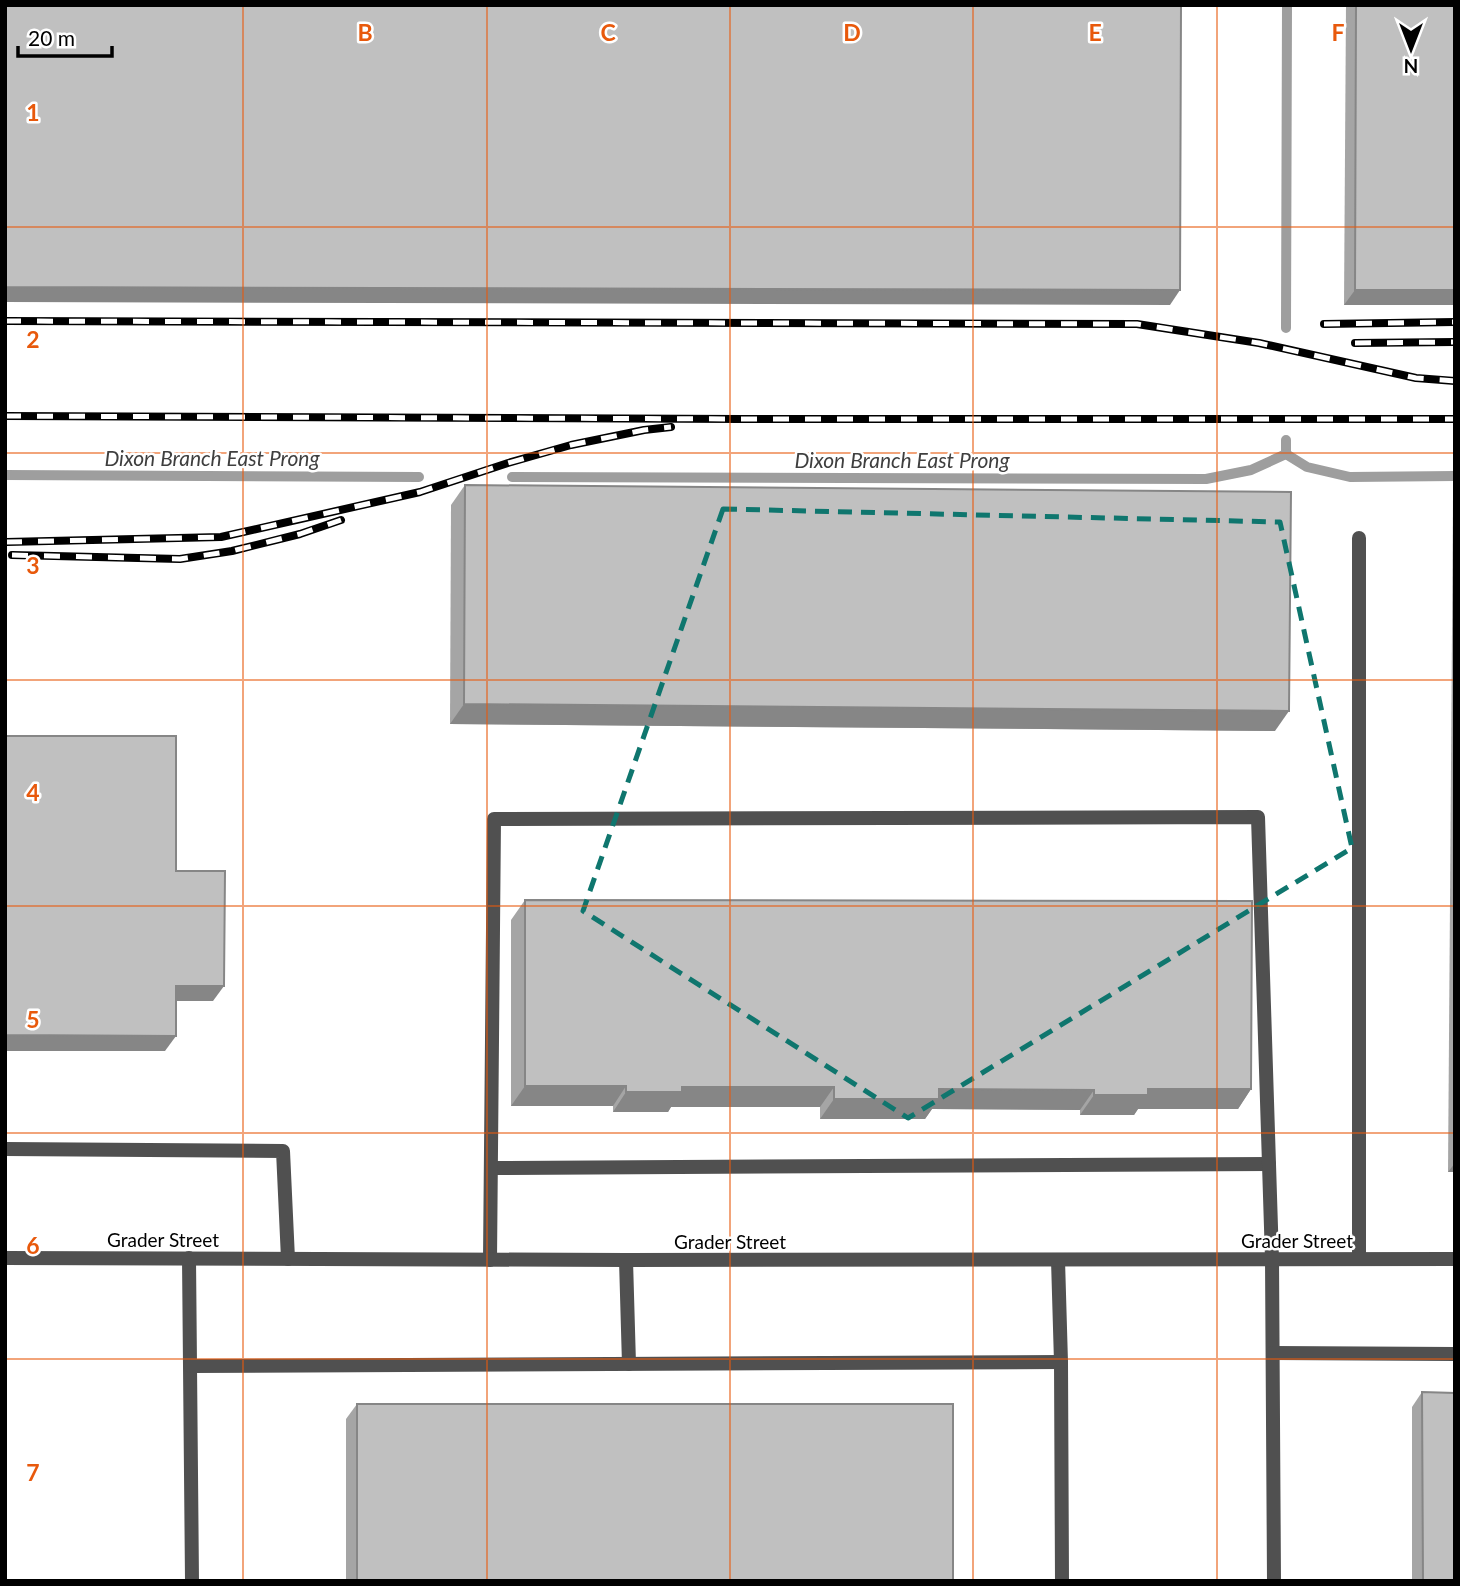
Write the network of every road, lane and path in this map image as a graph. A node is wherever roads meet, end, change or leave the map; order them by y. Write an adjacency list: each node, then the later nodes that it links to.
1 (1359, 538): 9 (street)
2 (5, 1149): 7 (street)
3 (1269, 1164): 4 (street); 4 (street); 8 (street)
4 (491, 1168): 11 (street)
5 (5, 1258): 6 (street, Grader Street)
6 (188, 1258): 7 (street, Grader Street); 18 (street)
7 (288, 1259): 11 (street, Grader Street)
8 (1272, 1259): 9 (street, Grader Street); 13 (street, Grader Street); 14 (street)
9 (1359, 1259): 10 (street, Grader Street)
10 (1455, 1259)
11 (490, 1260): 12 (street, Grader Street)
12 (626, 1260): 13 (street, Grader Street); 17 (street)
13 (1058, 1260): 16 (street)
14 (1273, 1353): 15 (street); 21 (street)
15 (1455, 1354)
16 (1061, 1362): 17 (street); 20 (street)
17 (629, 1364): 18 (street)
18 (191, 1366): 19 (street)
19 (192, 1581)
20 (1062, 1581)
21 (1274, 1581)

